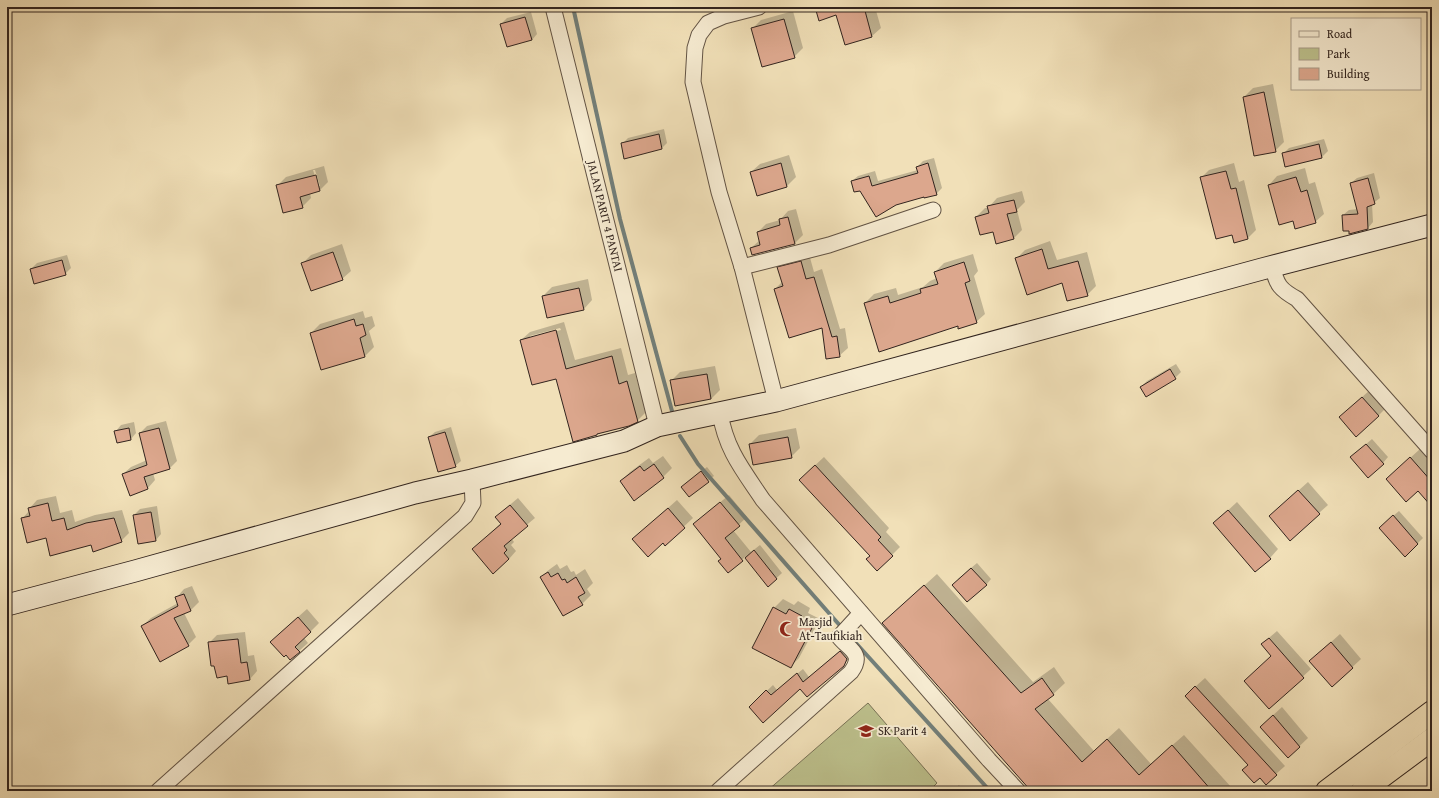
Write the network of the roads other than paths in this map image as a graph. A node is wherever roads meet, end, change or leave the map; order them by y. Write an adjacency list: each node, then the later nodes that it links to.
1 (552, 7): 9 (street, JALAN PARIT 4 PANTAI)
2 (759, 7): 6 (street)
3 (933, 210): 6 (street)
4 (1432, 225): 5 (street)
5 (1273, 266): 7 (street); 10 (street)
6 (742, 268): 7 (street)
7 (776, 401): 8 (street)
8 (720, 413): 9 (street); 13 (street)
9 (657, 426): 11 (street)
10 (1432, 451)
11 (472, 480): 12 (street); 16 (street)
12 (7, 605)
13 (861, 613): 17 (street); 18 (street)
14 (1432, 712): 19 (highway)
15 (1432, 739): 20 (highway)
16 (158, 791)
17 (718, 791)
18 (1018, 791)
19 (1327, 791)
20 (1362, 791)

